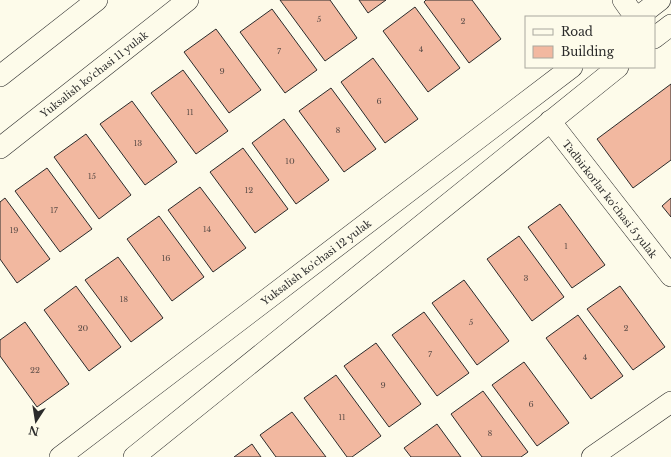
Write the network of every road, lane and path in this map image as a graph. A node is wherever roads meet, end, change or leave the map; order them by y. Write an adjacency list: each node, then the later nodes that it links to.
1 (97, 0): 9 (street)
2 (188, 0): 11 (street, Yuksalish ko'chasi 11 yulak)
3 (623, 0): 5 (street)
4 (660, 0): 6 (street)
5 (635, 16)
6 (637, 16)
7 (571, 68): 14 (street, Yuksalish ko'chasi 12 yulak)
8 (617, 68): 10 (street)
9 (0, 76)
10 (550, 121): 12 (street, Tadbirkorlar ko'chasi 5 yulak); 15 (street)
11 (0, 148)
12 (671, 276)
13 (671, 402): 16 (street)
14 (60, 457)
15 (134, 457)
16 (592, 457)

